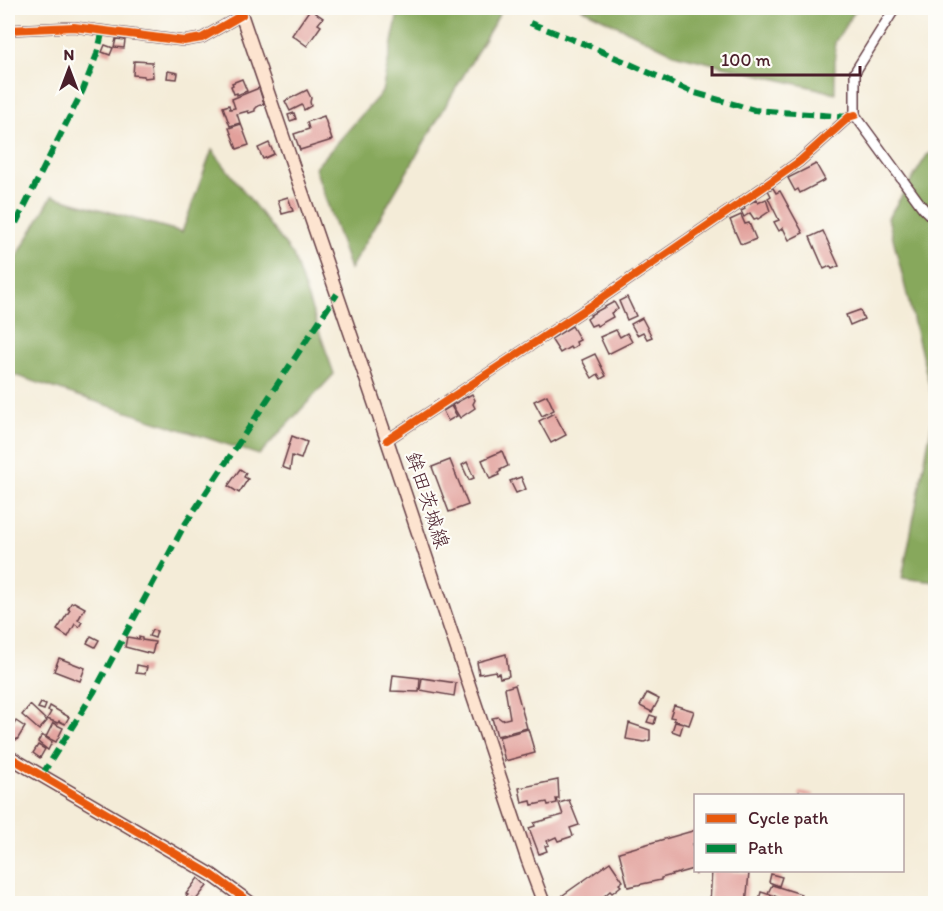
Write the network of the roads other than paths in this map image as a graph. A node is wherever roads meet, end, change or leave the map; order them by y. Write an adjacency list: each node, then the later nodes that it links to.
1 (895, 8): 4 (street)
2 (241, 11): 3 (street); 6 (main road, 鉾田茨城線)
3 (8, 30)
4 (855, 115): 5 (street); 6 (street)
5 (936, 221)
6 (387, 440): 9 (main road, 鉾田茨城線)
7 (8, 756): 8 (main road)
8 (252, 903)
9 (544, 903)

